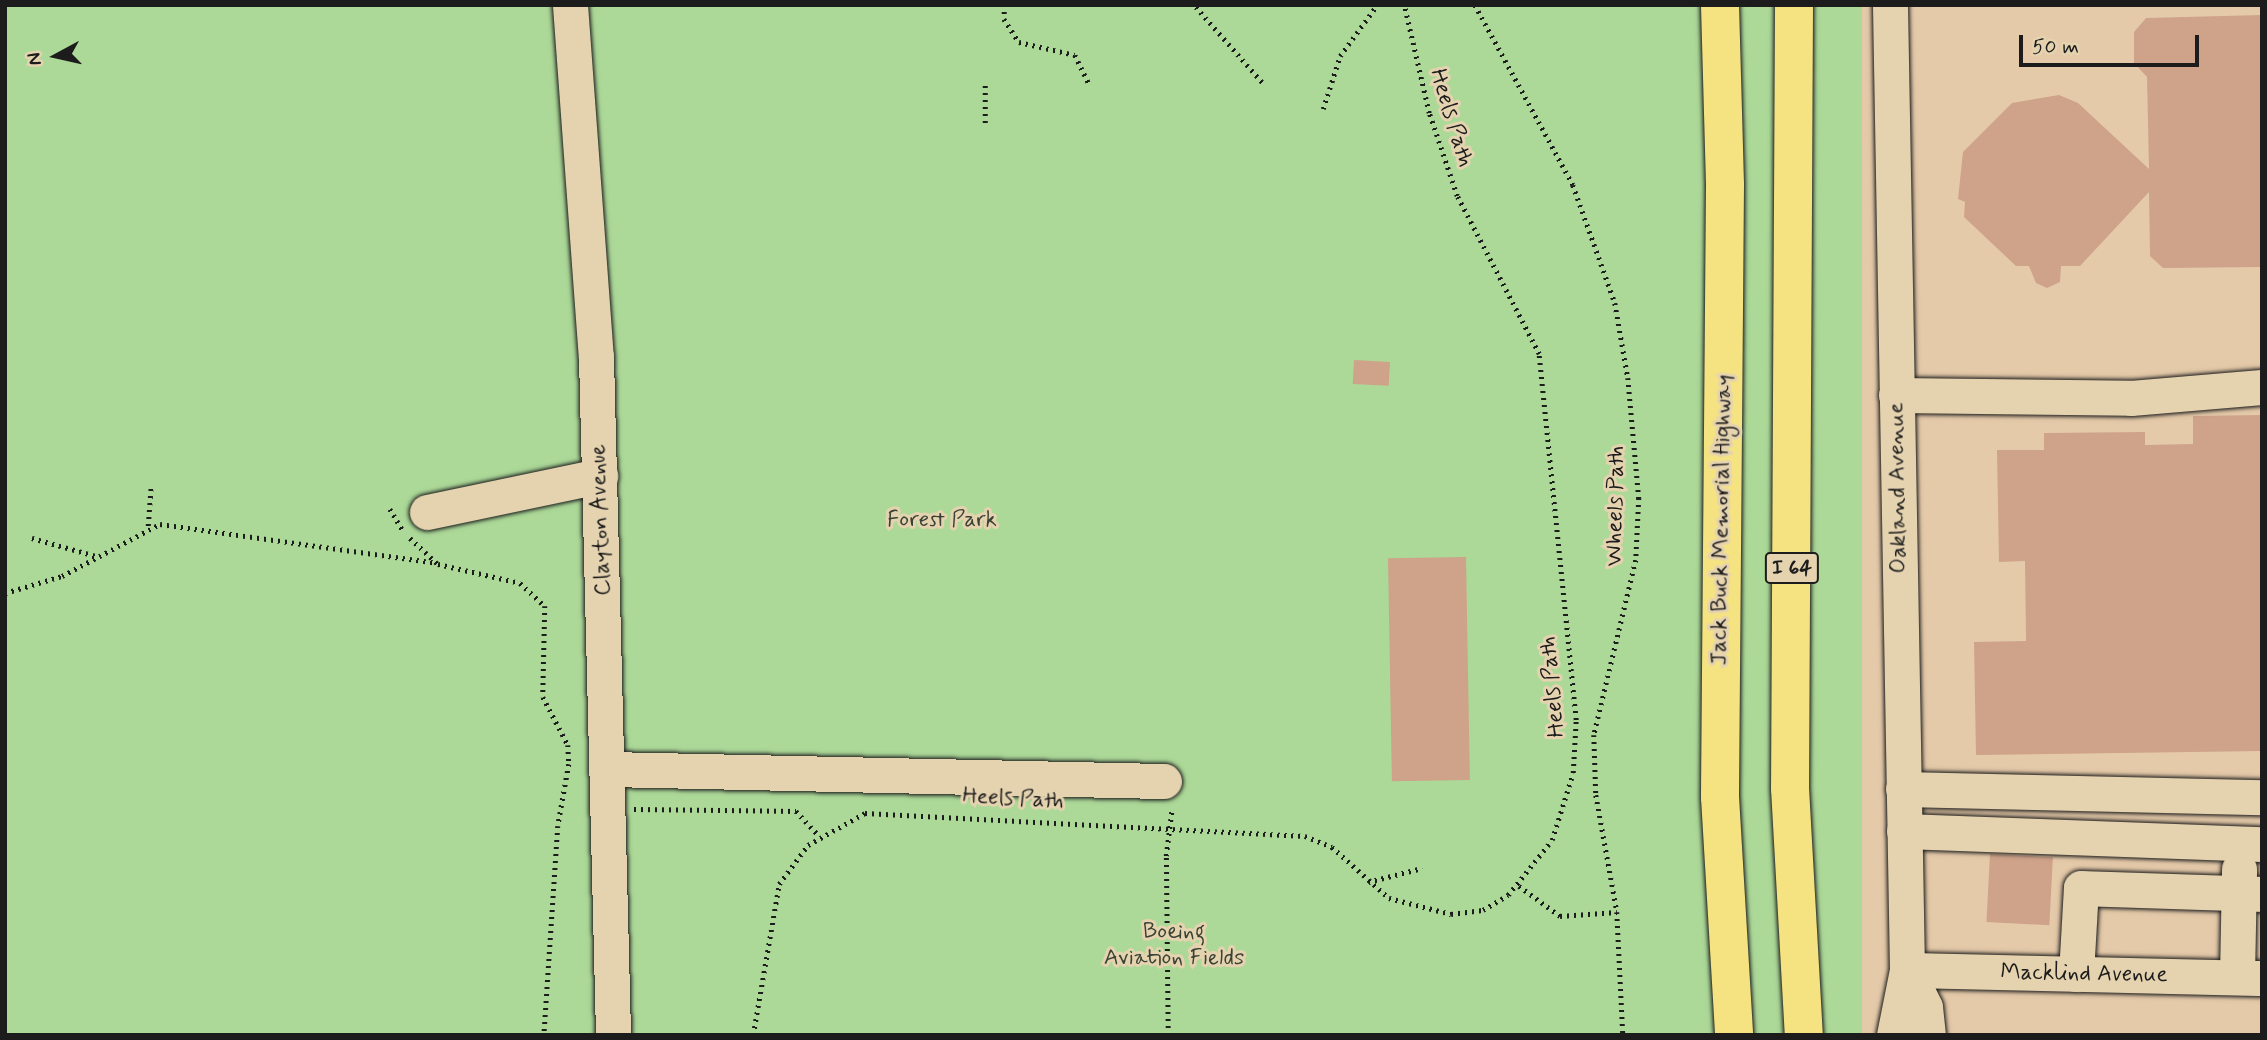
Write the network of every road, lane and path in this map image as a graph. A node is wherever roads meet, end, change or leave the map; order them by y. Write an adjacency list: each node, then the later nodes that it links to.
1 (570, 5): 17 (street, Clayton Avenue)
2 (1004, 5): 11 (path)
3 (1377, 5): 13 (path)
4 (1404, 5): 37 (path, Heels Path)
5 (1475, 5): 39 (path, Wheels Path)
6 (1720, 5): 48 (highway, Jack Buck Memorial Highway)
7 (1794, 5): 49 (highway, I 64)
8 (1890, 5): 16 (street, Oakland Avenue)
9 (1196, 6): 10 (path)
10 (1264, 83)
11 (1089, 84)
12 (985, 85): 14 (path)
13 (1323, 109)
14 (985, 122)
15 (2262, 387): 16 (street)
16 (1896, 395): 28 (street, Oakland Avenue)
17 (600, 476): 20 (street); 26 (street, Clayton Avenue)
18 (151, 485): 21 (path)
19 (390, 509): 24 (path)
20 (427, 512)
21 (148, 526): 23 (path); 24 (path)
22 (32, 538): 23 (path)
23 (96, 556): 25 (path)
24 (438, 564): 43 (path)
25 (5, 593)
26 (608, 769): 27 (street); 44 (street, Clayton Avenue)
27 (1164, 781)
28 (1903, 789): 29 (street); 32 (street, Oakland Avenue)
29 (2262, 797)
30 (623, 809): 33 (path)
31 (1171, 825): 33 (path, Heels Path); 36 (path, Heels Path); 46 (path)
32 (1904, 831): 34 (street); 40 (street, Oakland Avenue)
33 (819, 836): 45 (path, Heels Path)
34 (2251, 843): 38 (street)
35 (1422, 868): 36 (path)
36 (1367, 882): 37 (path, Heels Path)
37 (1519, 886): 39 (path)
38 (2250, 893): 41 (street); 42 (street)
39 (1617, 912): 47 (path, Wheels Path)
40 (1907, 970): 41 (street, Macklind Avenue); 50 (street, Oakland Avenue); 51 (street, Oakland Avenue)
41 (2076, 974): 42 (street, Macklind Avenue)
42 (2250, 978)
43 (544, 1035)
44 (613, 1035)
45 (753, 1035)
46 (1168, 1035)
47 (1623, 1035)
48 (1734, 1035)
49 (1804, 1035)
50 (1894, 1035)
51 (1928, 1035)

